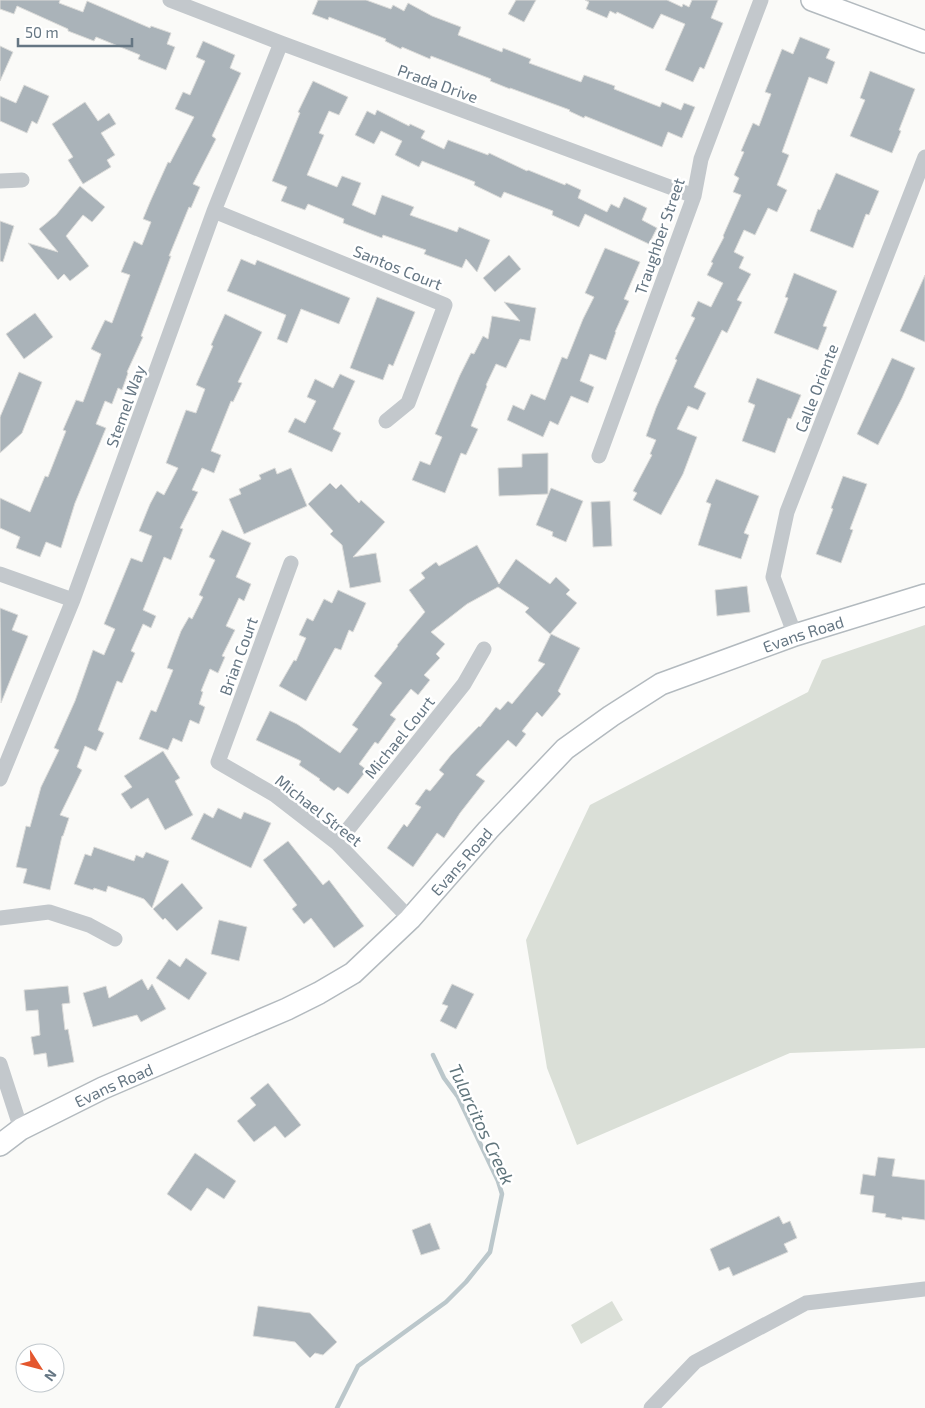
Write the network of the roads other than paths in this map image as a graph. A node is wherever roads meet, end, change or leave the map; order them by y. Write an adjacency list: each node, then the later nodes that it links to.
1 (170, 0): 5 (street, Prada Drive)
2 (761, 0): 9 (street, Traughber Street)
3 (812, 0): 4 (street)
4 (925, 42)
5 (281, 43): 9 (street, Prada Drive); 10 (street, Stemel Way)
6 (925, 157): 17 (street, Calle Oriente)
7 (22, 180): 8 (street)
8 (0, 181)
9 (694, 196): 12 (street, Traughber Street)
10 (214, 211): 11 (street, Santos Court); 16 (street, Stemel Way)
11 (386, 421)
12 (600, 456)
13 (291, 563): 19 (street, Brian Court)
14 (0, 574): 16 (street)
15 (925, 595): 17 (street, Evans Road)
16 (73, 600): 20 (street, Stemel Way)
17 (795, 634): 23 (street, Evans Road)
18 (484, 649): 21 (street, Michael Court)
19 (218, 762): 21 (street, Michael Street)
20 (0, 779)
21 (336, 842): 23 (street, Michael Street)
22 (0, 918): 24 (street)
23 (410, 919): 26 (street, Evans Road)
24 (115, 939)
25 (0, 1064): 26 (street)
26 (21, 1130): 27 (street, Evans Road)
27 (0, 1145)
28 (925, 1289): 29 (street)
29 (651, 1408)

